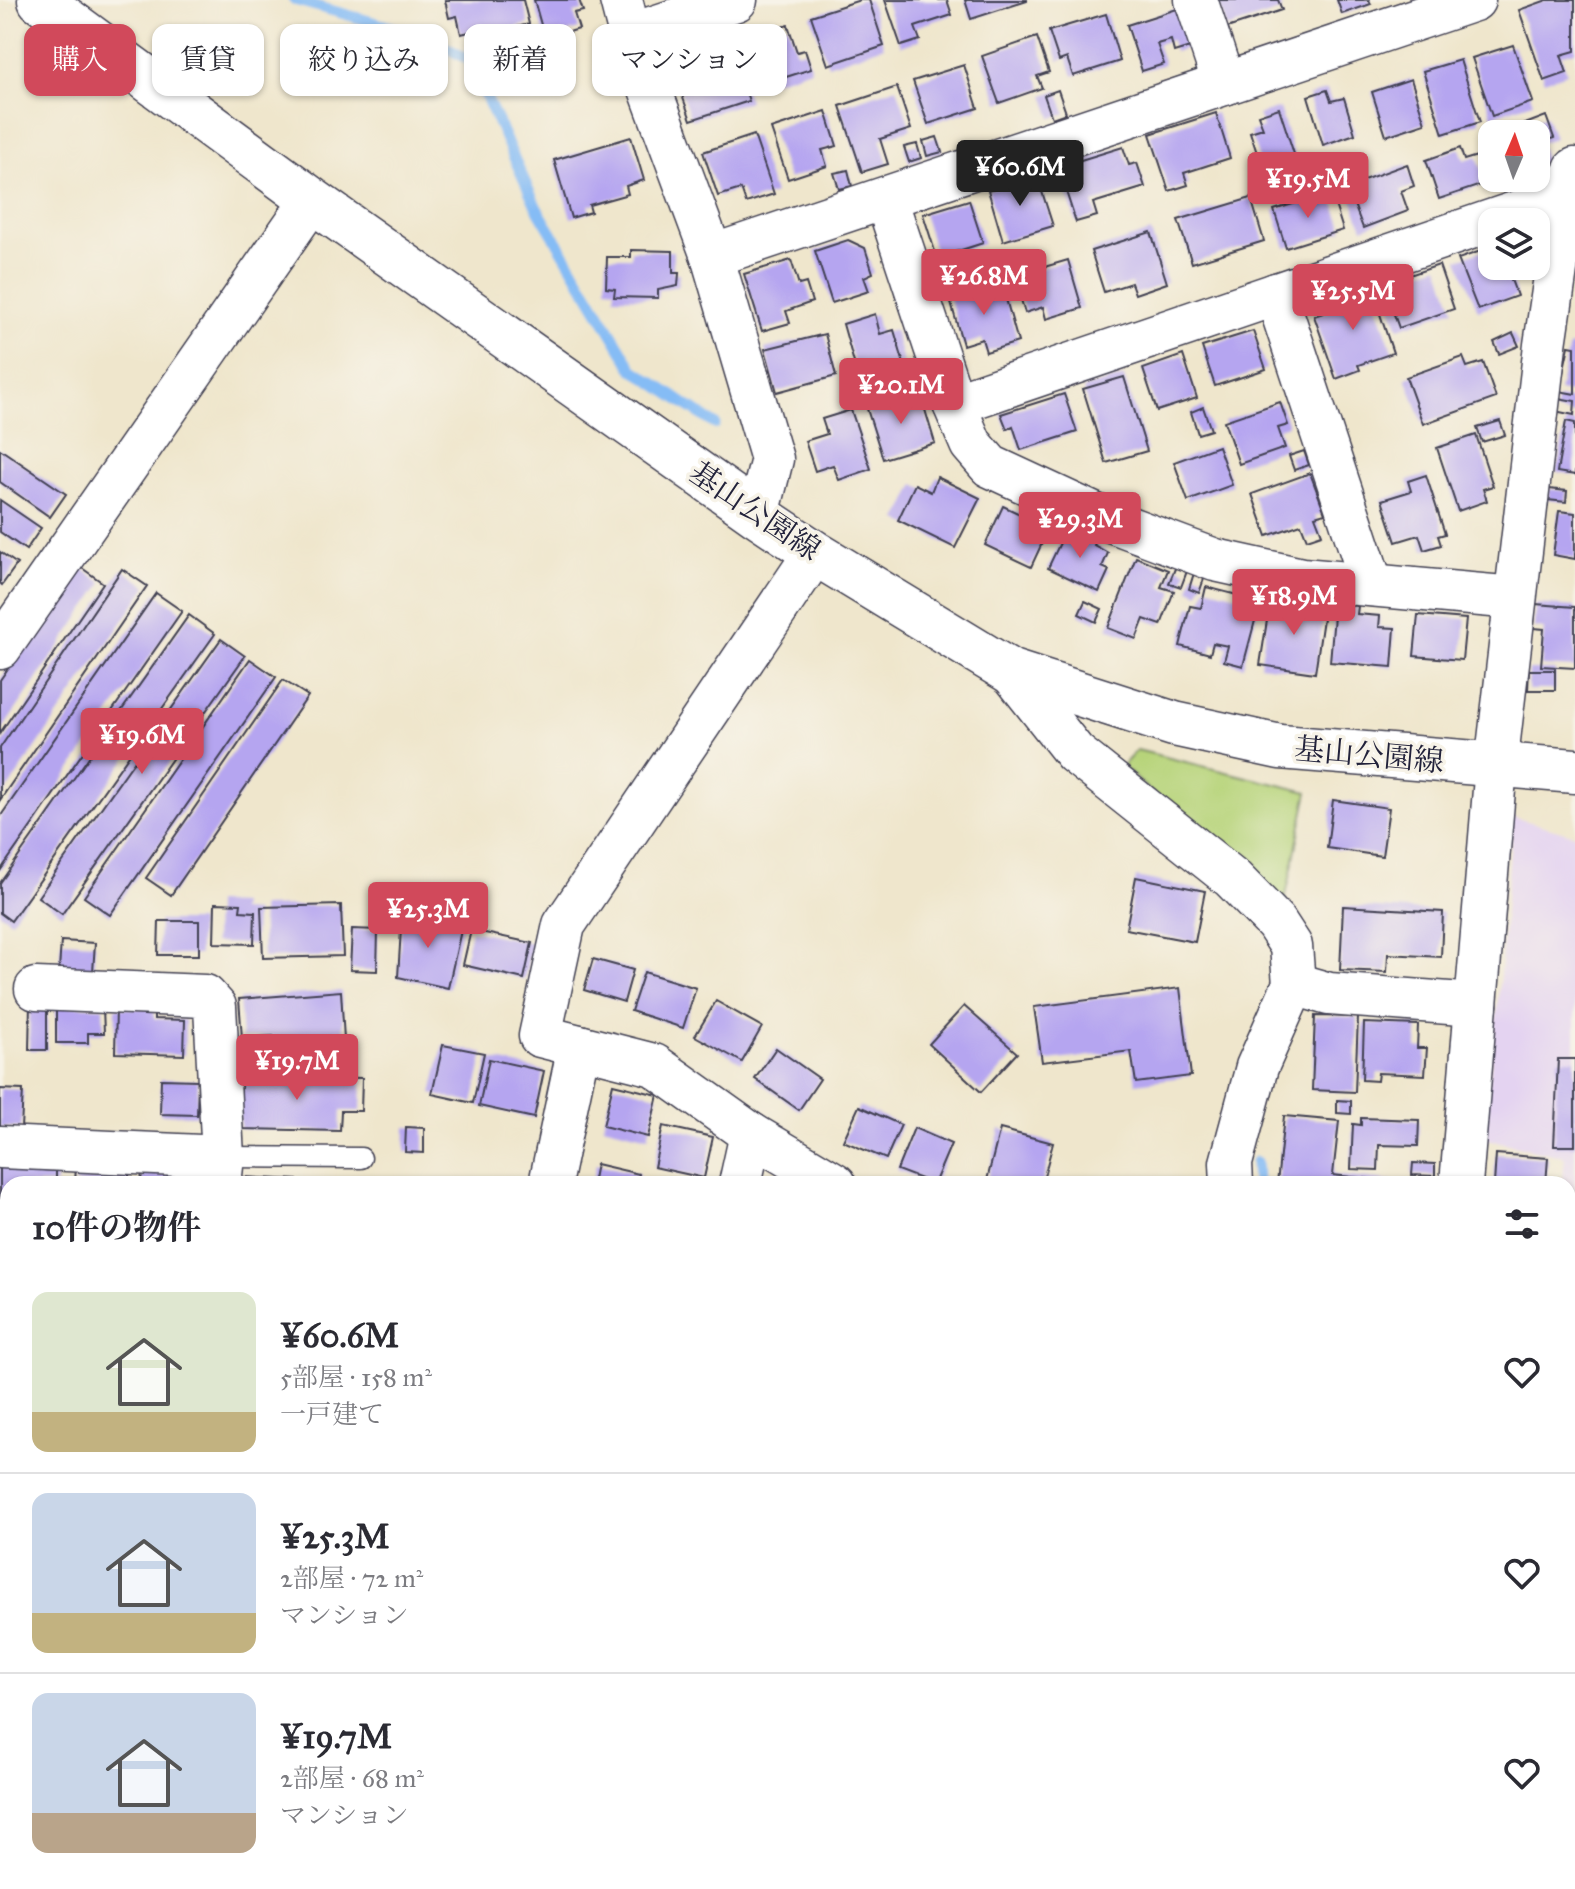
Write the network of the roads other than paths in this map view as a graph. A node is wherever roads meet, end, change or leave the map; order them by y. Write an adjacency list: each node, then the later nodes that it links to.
1 (40, 0): 9 (main road, 基山公園線)
2 (736, 0): 5 (street)
3 (1196, 0): 6 (street)
4 (1474, 0): 6 (street)
5 (625, 18): 10 (street)
6 (1224, 84): 8 (street)
7 (1571, 182): 11 (street); 16 (street)
8 (886, 199): 10 (street); 12 (street)
9 (312, 200): 13 (main road, 基山公園線); 17 (street)
10 (712, 256): 13 (street)
11 (1276, 294): 12 (street); 15 (street)
12 (954, 404): 15 (street)
13 (758, 515): 14 (main road, 基山公園線)
14 (815, 553): 18 (main road, 基山公園線); 24 (street)
15 (1372, 585): 16 (street)
16 (1515, 598): 19 (street)
17 (0, 648)
18 (1011, 672): 19 (main road, 基山公園線); 21 (street)
19 (1496, 766): 20 (main road, 基山公園線); 23 (street)
20 (1575, 771)
21 (1294, 984): 23 (street); 32 (street)
22 (36, 989): 28 (street)
23 (1476, 1005): 33 (street)
24 (579, 1046): 25 (street); 29 (street)
25 (751, 1134): 30 (street); 31 (street)
26 (0, 1147): 28 (street)
27 (361, 1158): 28 (lane)
28 (221, 1170)
29 (552, 1176)
30 (742, 1176)
31 (822, 1176)
32 (1232, 1176)
33 (1462, 1176)

